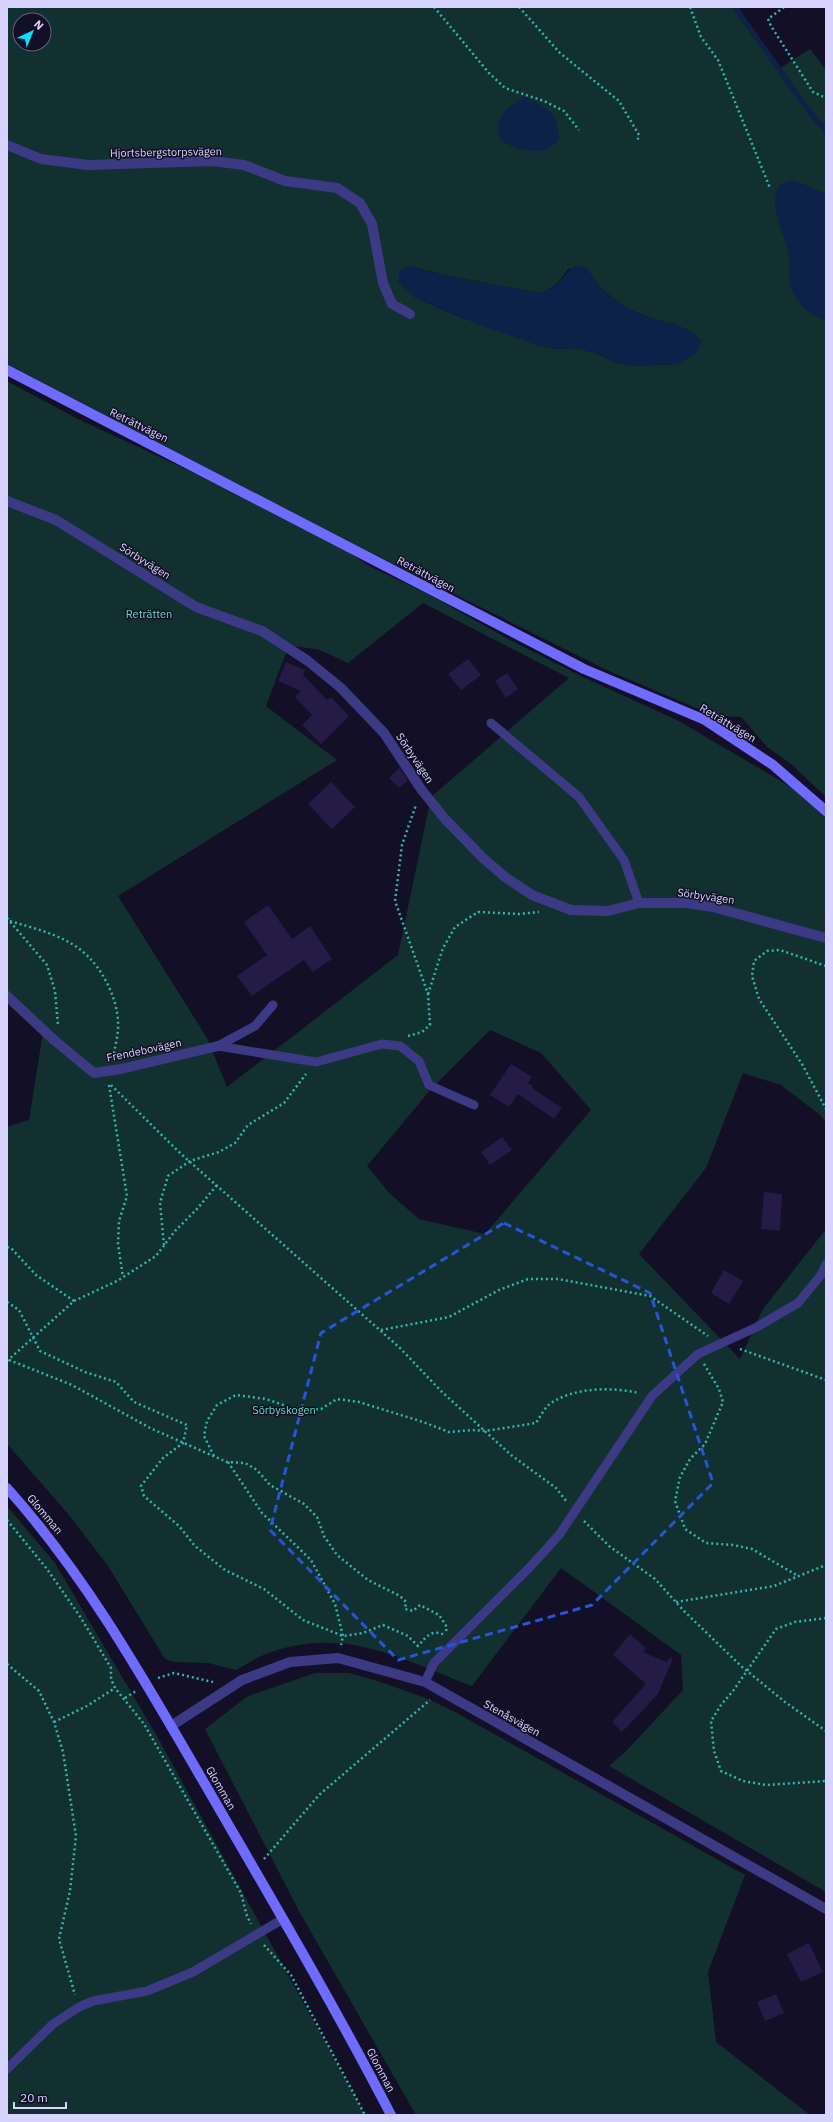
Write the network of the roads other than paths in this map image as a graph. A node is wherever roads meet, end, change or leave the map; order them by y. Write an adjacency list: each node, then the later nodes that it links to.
1 (7, 145): 2 (street, Hjortsbergstorpsvägen)
2 (410, 314)
3 (7, 370): 6 (street, Reträttvägen)
4 (7, 501): 7 (street, Sörbyvägen)
5 (491, 723): 7 (lane)
6 (826, 811)
7 (639, 903): 8 (street, Sörbyvägen)
8 (826, 938)
9 (7, 996): 11 (street, Frendebovägen)
10 (273, 1005): 11 (lane)
11 (218, 1046): 12 (lane)
12 (474, 1105)
13 (826, 1264): 15 (lane)
14 (7, 1488): 16 (street, Glomman)
15 (425, 1682): 16 (street, Stenåsvägen); 17 (street, Stenåsvägen)
16 (171, 1726): 18 (street, Glomman)
17 (826, 1909)
18 (283, 1920): 19 (lane); 20 (street, Glomman)
19 (7, 2069)
20 (391, 2115)

